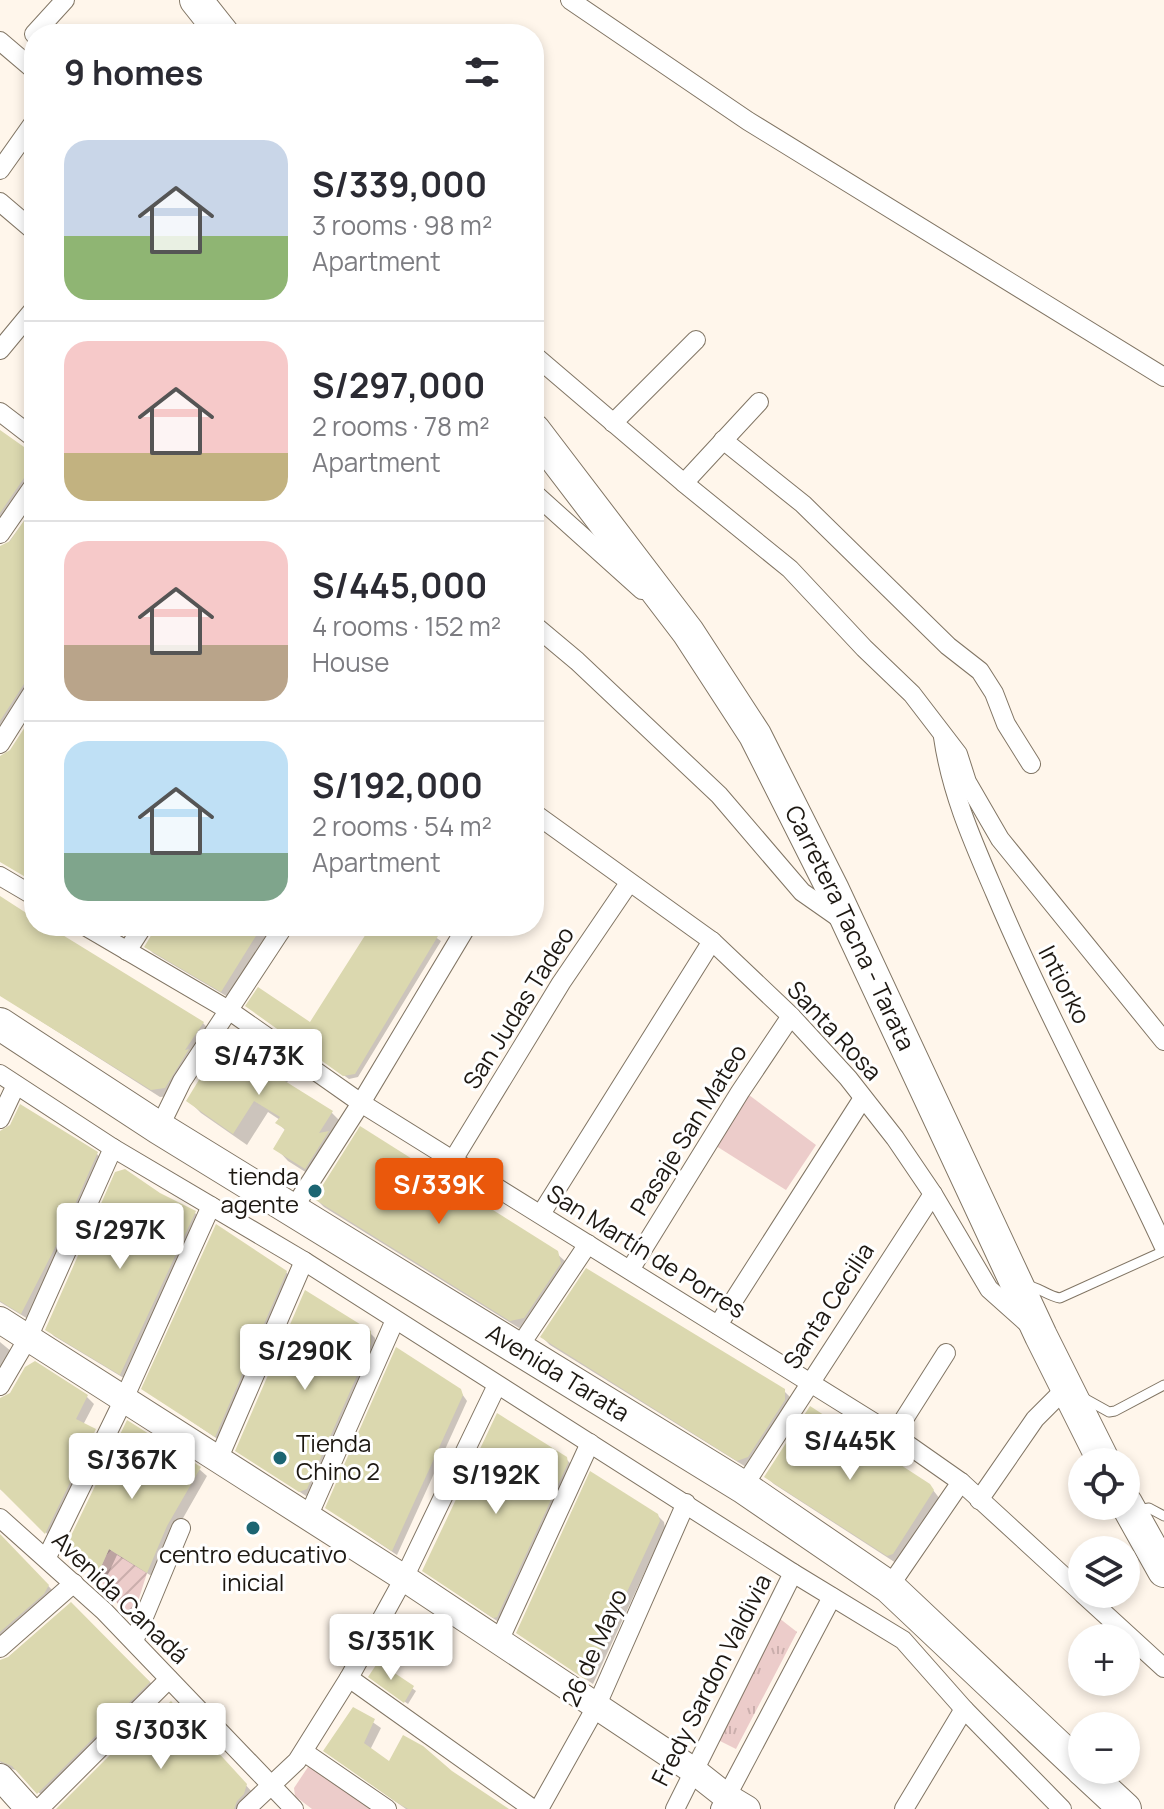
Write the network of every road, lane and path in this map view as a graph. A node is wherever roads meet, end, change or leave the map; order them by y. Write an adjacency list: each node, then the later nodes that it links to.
1 (65, 0): 4 (street)
2 (196, 0): 5 (highway)
3 (570, 0): 18 (street)
4 (43, 24)
5 (215, 24)
6 (0, 41): 8 (street)
7 (24, 46): 8 (street)
8 (16, 55): 9 (street)
9 (24, 62)
10 (24, 136): 11 (street)
11 (0, 170)
12 (0, 202): 13 (street)
13 (24, 222)
14 (24, 321): 16 (street)
15 (696, 340): 21 (street)
16 (0, 350)
17 (544, 364): 21 (street)
18 (1164, 377)
19 (759, 402): 23 (street)
20 (0, 412): 22 (street)
21 (613, 423): 25 (street)
22 (24, 430)
23 (723, 440): 25 (street); 34 (street)
24 (544, 443): 29 (highway, Carretera Tacna - Tarata)
25 (684, 483): 32 (street)
26 (24, 499): 28 (street)
27 (544, 502): 29 (street)
28 (0, 534)
29 (688, 632): 39 (highway, Carretera Tacna - Tarata)
30 (544, 633): 39 (street)
31 (24, 706): 33 (street)
32 (943, 737): 49 (street); 62 (street, Intiorko)
33 (0, 744)
34 (1031, 764)
35 (544, 821): 37 (street, Santa Rosa)
36 (0, 876): 38 (street)
37 (629, 883): 44 (street, Santa Rosa); 56 (street, San Judas Tadeo)
38 (24, 890)
39 (848, 924): 65 (highway, Carretera Tacna - Tarata)
40 (102, 936): 45 (street, San Martín de Porres)
41 (137, 936): 45 (street)
42 (278, 936): 46 (street)
43 (461, 936): 52 (street)
44 (712, 941): 47 (street, Santa Rosa); 60 (street)
45 (127, 951): 46 (street, San Martín de Porres)
46 (230, 1011): 52 (street, San Martín de Porres); 54 (street)
47 (791, 1016): 51 (street, Santa Rosa); 64 (street, Pasaje San Mateo)
48 (0, 1024): 54 (highway, Avenida Tarata)
49 (1164, 1041)
50 (8, 1080): 53 (street); 55 (street, Avenida Tarata)
51 (863, 1098): 57 (street, Santa Rosa); 68 (street)
52 (361, 1103): 56 (street, San Martín de Porres); 59 (street)
53 (0, 1119)
54 (159, 1128): 59 (highway, Avenida Tarata)
55 (113, 1148): 58 (street, Avenida Tarata); 70 (street)
56 (453, 1160): 60 (street, San Martín de Porres)
57 (933, 1194): 69 (street, Santa Rosa); 73 (street, Santa Cecilia)
58 (211, 1206): 63 (street, Avenida Tarata); 78 (street)
59 (293, 1209): 71 (highway, Avenida Tarata)
60 (541, 1214): 61 (street, San Martín de Porres)
61 (588, 1244): 64 (street, San Martín de Porres); 71 (street)
62 (1164, 1249): 65 (lane)
63 (304, 1261): 67 (street, Avenida Tarata); 82 (street)
64 (630, 1270): 68 (street, San Martín de Porres)
65 (1017, 1285): 69 (highway, Carretera Tacna - Tarata)
66 (0, 1320): 70 (street)
67 (395, 1320): 74 (street, Avenida Tarata); 89 (street)
68 (718, 1325): 73 (street, San Martín de Porres)
69 (1041, 1336): 77 (highway, Carretera Tacna - Tarata)
70 (28, 1338): 76 (street); 78 (street)
71 (517, 1350): 84 (highway, Avenida Tarata)
72 (946, 1353): 79 (street)
73 (809, 1382): 79 (street, San Martín de Porres); 84 (street, Santa Cecilia)
74 (497, 1385): 80 (street, Avenida Tarata); 96 (street)
75 (1164, 1385): 77 (lane)
76 (0, 1386)
77 (1066, 1388): 81 (highway, Carretera Tacna - Tarata); 85 (street)
78 (123, 1401): 82 (street); 93 (street)
79 (894, 1435): 83 (street, San Martín de Porres)
80 (590, 1443): 86 (street, Avenida Tarata); 104 (street)
81 (1097, 1448)
82 (218, 1460): 89 (street)
83 (961, 1482): 85 (street, San Martín de Porres); 99 (street)
84 (743, 1487): 99 (highway, Avenida Tarata)
85 (979, 1500): 97 (street, San Martín de Porres)
86 (686, 1503): 95 (street, Avenida Tarata); 109 (street, 26 de Mayo)
87 (1140, 1508): 88 (lane)
88 (1164, 1516)
89 (308, 1517): 96 (street)
90 (0, 1518): 93 (street, Avenida Canadá)
91 (1135, 1520): 94 (highway)
92 (181, 1528): 103 (street)
93 (47, 1557): 98 (street, Avenida Canadá)
94 (1164, 1571)
95 (793, 1573): 100 (street, Avenida Tarata); 113 (street, Fredy Sardon Valdivia)
96 (404, 1578): 104 (street); 107 (street)
97 (1068, 1581)
98 (74, 1583): 103 (street, Avenida Canadá); 105 (street)
99 (889, 1587): 102 (highway, Avenida Tarata)
100 (832, 1597): 102 (street, Avenida Tarata); 117 (street)
101 (1098, 1608): 106 (street, San Martín de Porres)
102 (911, 1627): 110 (street, Avenida Tarata); 112 (highway, Avenida Tarata)
103 (134, 1641): 108 (street, Avenida Canadá)
104 (499, 1641): 109 (street)
105 (0, 1648)
106 (1164, 1668)
107 (349, 1678): 111 (street); 123 (street)
108 (169, 1679): 116 (street, Avenida Canadá); 119 (street)
109 (596, 1707): 113 (street); 124 (street, 26 de Mayo)
110 (964, 1709): 126 (street); 127 (street, Avenida Tarata)
111 (304, 1752): 116 (street); 122 (street)
112 (1068, 1758)
113 (694, 1771): 117 (street); 125 (street, Fredy Sardon Valdivia)
114 (0, 1777): 118 (street)
115 (1097, 1784): 128 (highway, Avenida Tarata)
116 (270, 1786): 120 (street); 121 (street, Avenida Canadá)
117 (731, 1805)
118 (29, 1809)
119 (39, 1809)
120 (246, 1809)
121 (294, 1809)
122 (387, 1809)
123 (533, 1809)
124 (539, 1809)
125 (675, 1809)
126 (904, 1809)
127 (1062, 1809)
128 (1125, 1809)

